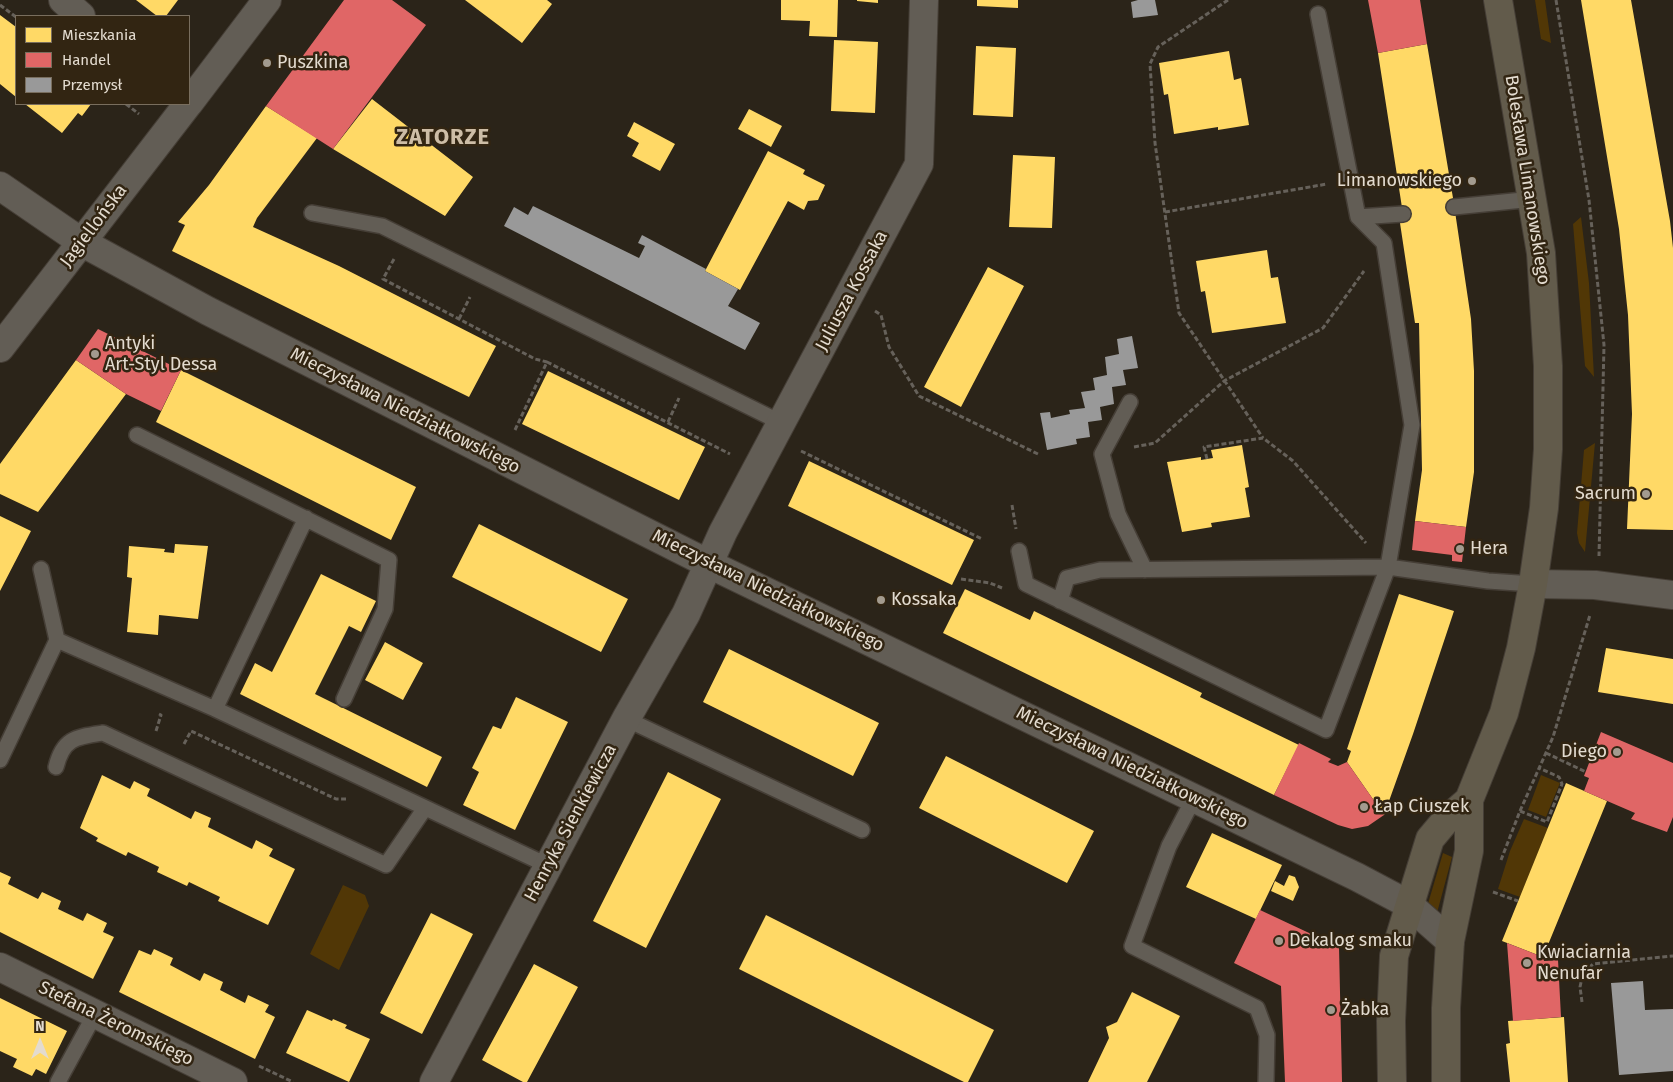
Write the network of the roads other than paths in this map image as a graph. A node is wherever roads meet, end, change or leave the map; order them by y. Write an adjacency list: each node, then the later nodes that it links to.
1 (63, 0): 6 (street)
2 (267, 0): 7 (street, Jagiellońska)
3 (924, 0): 18 (street, Juliusza Kossaka)
4 (1498, 0): 10 (main road, Bolesława Limanowskiego)
5 (1318, 14): 14 (lane)
6 (80, 15)
7 (190, 99)
8 (185, 105): 15 (street, Jagiellońska)
9 (0, 186): 15 (street, Mieczysława Niedziałkowskiego)
10 (1533, 199): 11 (lane); 26 (main road, Bolesława Limanowskiego)
11 (1454, 207)
12 (312, 214): 18 (lane)
13 (1403, 214): 14 (lane)
14 (1358, 217): 23 (lane)
15 (82, 243): 16 (street, Jagiellońska); 22 (street, Mieczysława Niedziałkowskiego)
16 (0, 348)
17 (1130, 402): 25 (lane)
18 (782, 423): 22 (street, Juliusza Kossaka)
19 (137, 435): 20 (lane)
20 (306, 518): 30 (lane); 31 (lane)
21 (1019, 551): 28 (lane)
22 (709, 564): 32 (street, Henryka Sienkiewicza); 35 (street, Mieczysława Niedziałkowskiego)
23 (1388, 567): 25 (lane); 26 (lane); 28 (lane)
24 (41, 569): 29 (lane)
25 (1146, 570): 28 (lane)
26 (1533, 584): 27 (street); 36 (main road, Bolesława Limanowskiego)
27 (1673, 595)
28 (1060, 601)
29 (57, 640): 31 (lane); 33 (lane)
30 (344, 699)
31 (215, 709): 37 (lane)
32 (626, 718): 38 (lane); 39 (street, Henryka Sienkiewicza)
33 (0, 760)
34 (56, 767): 37 (lane)
35 (1194, 798): 40 (street, Mieczysława Niedziałkowskiego); 47 (lane)
36 (1469, 800): 40 (main road, Bolesława Limanowskiego); 41 (main road, Bolesława Limanowskiego)
37 (426, 808): 39 (lane)
38 (862, 830)
39 (549, 866): 46 (street, Henryka Sienkiewicza)
40 (1408, 904): 41 (street, Mieczysława Niedziałkowskiego); 48 (main road, Bolesława Limanowskiego)
41 (1450, 941): 49 (main road, Bolesława Limanowskiego)
42 (0, 967): 43 (street, Stefana Żeromskiego)
43 (94, 1014): 44 (lane); 45 (street, Stefana Żeromskiego)
44 (58, 1082)
45 (233, 1082)
46 (434, 1082)
47 (1266, 1082)
48 (1392, 1082)
49 (1446, 1082)

